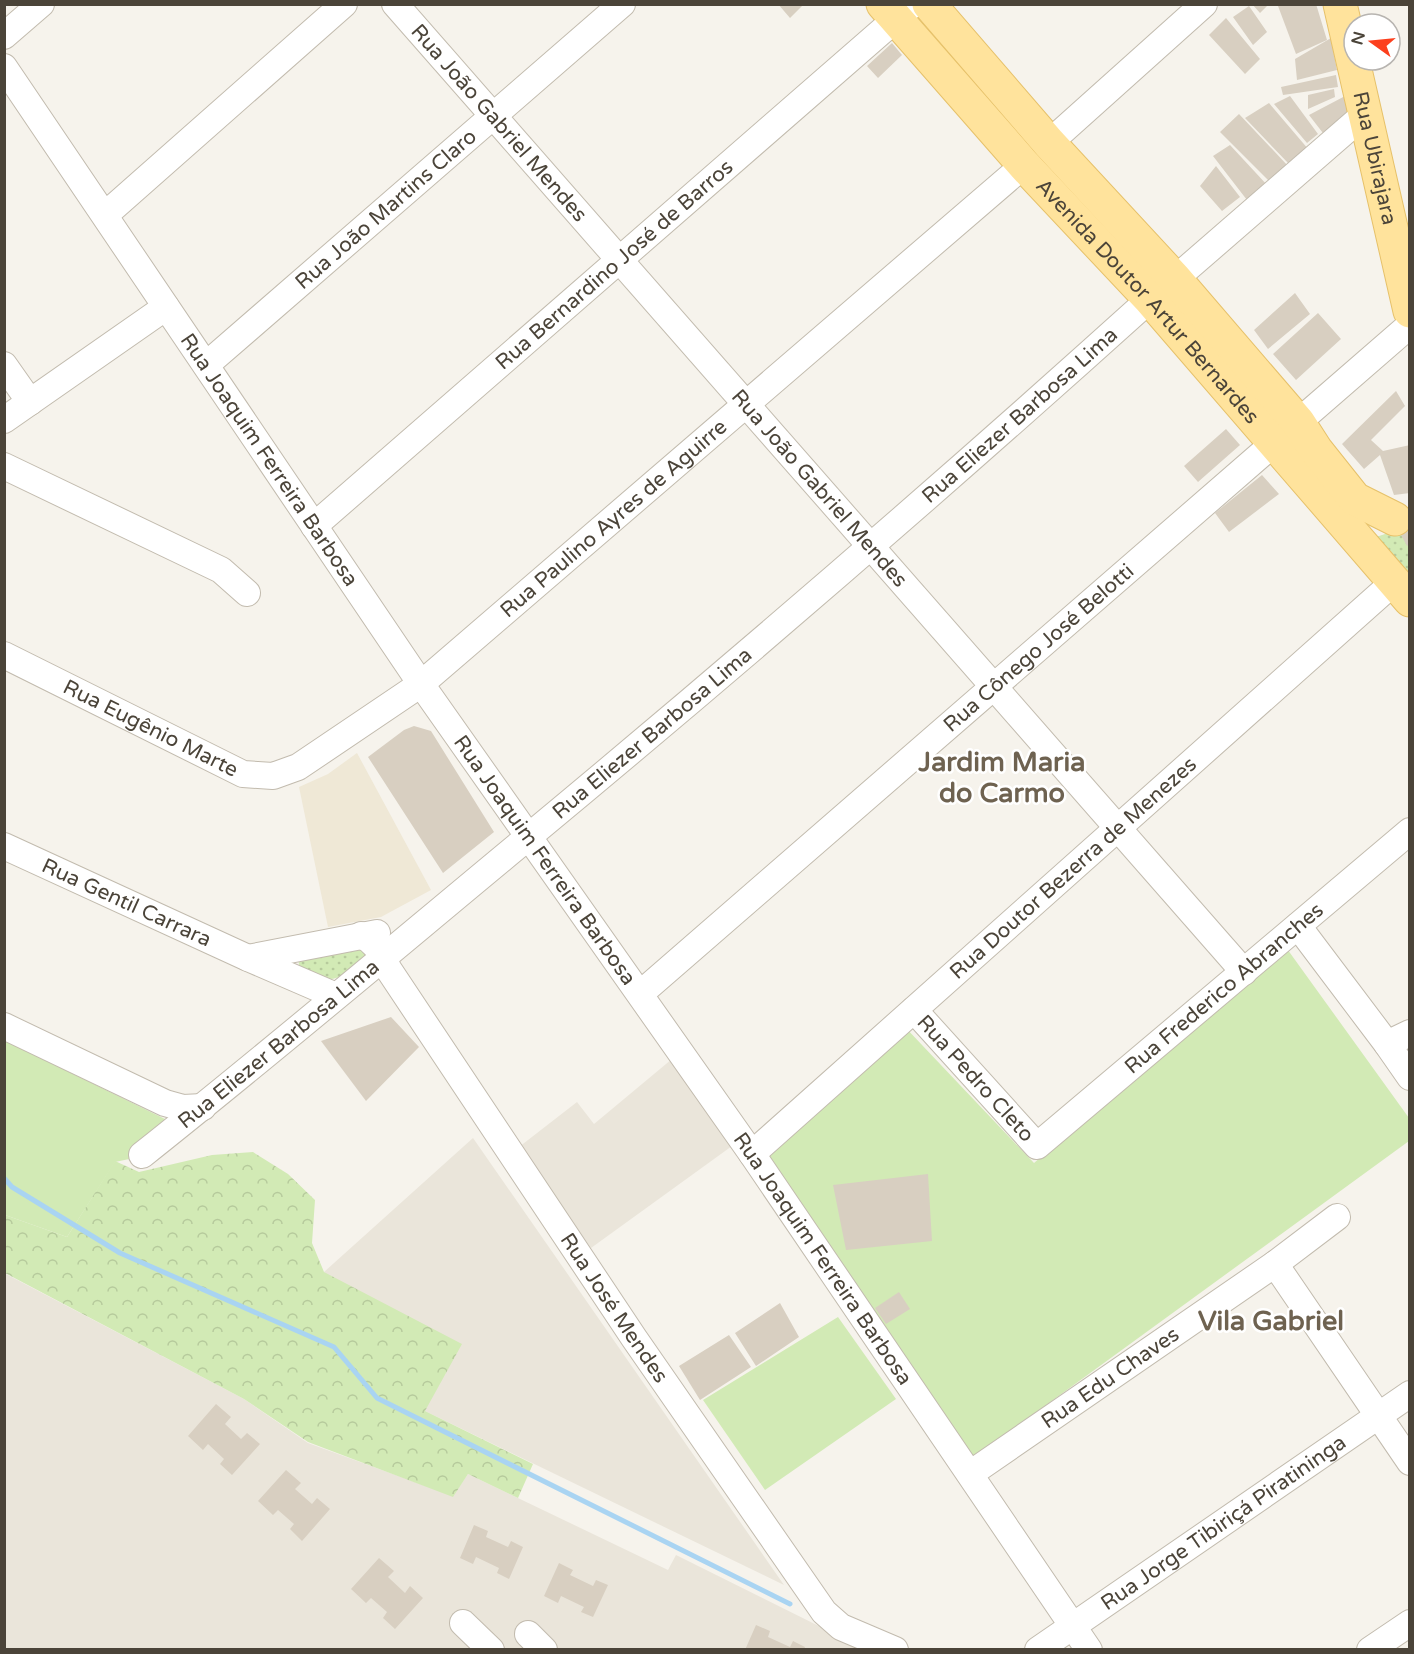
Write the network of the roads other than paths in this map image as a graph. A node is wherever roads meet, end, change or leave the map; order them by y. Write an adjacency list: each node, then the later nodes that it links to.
1 (41, 4): 9 (street)
2 (344, 4): 15 (street)
3 (395, 4): 12 (street, Rua João Gabriel Mendes)
4 (622, 4): 12 (street, Rua João Martins Claro)
5 (929, 4): 13 (main road, Avenida Doutor Artur Bernardes)
6 (1204, 4): 13 (street)
7 (1340, 4): 11 (main road, Rua Ubirajara)
8 (897, 10): 14 (main road, Avenida Doutor Artur Bernardes); 16 (street, Rua Bernardino José de Barros)
9 (4, 36)
10 (4, 67): 15 (street, Rua Joaquim Ferreira Barbosa)
11 (1365, 114): 17 (street, Rua Eliezer Barbosa Lima); 19 (main road, Rua Ubirajara)
12 (493, 116): 16 (street, Rua João Gabriel Mendes); 21 (street, Rua João Martins Claro)
13 (1048, 143): 17 (main road, Avenida Doutor Artur Bernardes)
14 (1024, 165): 17 (main road, Avenida Doutor Artur Bernardes); 24 (street, Rua Paulino Ayres de Aguirre)
15 (105, 215): 18 (street, Rua Joaquim Ferreira Barbosa)
16 (619, 260): 24 (street, Rua João Gabriel Mendes); 30 (street, Rua Bernardino José de Barros)
17 (1162, 289): 26 (main road, Avenida Doutor Artur Bernardes); 27 (main road, Avenida Doutor Artur Bernardes); 32 (street, Rua Eliezer Barbosa Lima)
18 (166, 307): 21 (street, Rua Joaquim Ferreira Barbosa); 23 (street)
19 (1410, 311)
20 (1410, 325): 26 (street, Rua Cônego José Belotti)
21 (206, 364): 30 (street, Rua Joaquim Ferreira Barbosa)
22 (4, 365): 23 (street)
23 (30, 402): 25 (street)
24 (746, 405): 32 (street, Rua João Gabriel Mendes); 36 (street, Rua Paulino Ayres de Aguirre)
25 (4, 420)
26 (1298, 422): 27 (street, Rua Cônego José Belotti); 29 (main road, Avenida Doutor Artur Bernardes)
27 (1274, 443): 31 (main road, Avenida Doutor Artur Bernardes); 37 (street, Rua Cônego José Belotti)
28 (4, 466): 34 (street)
29 (1402, 517): 31 (main road)
30 (314, 526): 36 (street, Rua Joaquim Ferreira Barbosa)
31 (1354, 536): 33 (main road, Avenida Doutor Artur Bernardes)
32 (871, 547): 37 (street, Rua João Gabriel Mendes); 40 (street, Rua Eliezer Barbosa Lima)
33 (1402, 591): 38 (street, Rua Doutor Bezerra de Menezes)
34 (247, 593)
35 (4, 655): 36 (street, Rua Eugênio Marte)
36 (421, 684): 40 (street, Rua Joaquim Ferreira Barbosa)
37 (993, 686): 38 (street, Rua João Gabriel Mendes); 48 (street, Rua Cônego José Belotti)
38 (1118, 829): 47 (street, Rua João Gabriel Mendes); 50 (street, Rua Doutor Bezerra de Menezes)
39 (1410, 831): 43 (street, Rua Frederico Abranches)
40 (527, 837): 42 (street, Rua Eliezer Barbosa Lima); 48 (street, Rua Joaquim Ferreira Barbosa)
41 (4, 846): 45 (street, Rua Gentil Carrara)
42 (423, 924): 44 (street); 46 (street, Rua Eliezer Barbosa Lima)
43 (1298, 926): 47 (street, Rua Frederico Abranches); 53 (street)
44 (361, 935): 45 (street); 46 (street, Rua José Mendes)
45 (248, 958): 49 (street, Rua Gentil Carrara); 51 (street, Rua Gentil Carrara)
46 (383, 958): 49 (street, Rua Eliezer Barbosa Lima); 69 (street, Rua José Mendes)
47 (1244, 972): 56 (street, Rua Frederico Abranches)
48 (640, 994): 57 (street, Rua Joaquim Ferreira Barbosa)
49 (336, 996): 51 (street, Rua Eliezer Barbosa Lima)
50 (914, 1011): 56 (street, Rua Pedro Cleto); 57 (street, Rua Doutor Bezerra de Menezes)
51 (313, 1015): 55 (street, Rua Eliezer Barbosa Lima)
52 (4, 1026): 55 (street)
53 (1398, 1039): 54 (street)
54 (1408, 1073)
55 (202, 1107): 58 (street, Rua Eliezer Barbosa Lima)
56 (1037, 1146)
57 (752, 1154): 64 (street, Rua Joaquim Ferreira Barbosa)
58 (142, 1155)
59 (1337, 1217): 60 (street, Rua Edu Chaves)
60 (1275, 1264): 62 (street); 64 (street, Rua Edu Chaves)
61 (1410, 1394): 62 (street, Rua Jorge Tibiriçá Piratininga)
62 (1378, 1416): 63 (street); 67 (street, Rua Jorge Tibiriçá Piratininga)
63 (1410, 1462)
64 (970, 1474): 67 (street, Rua Joaquim Ferreira Barbosa)
65 (463, 1623): 68 (street)
66 (1410, 1623): 72 (street)
67 (1073, 1625): 70 (street, Rua Jorge Tibiriçá Piratininga); 71 (street, Rua Joaquim Ferreira Barbosa)
68 (491, 1650)
69 (895, 1650)
70 (1038, 1650)
71 (1089, 1650)
72 (1370, 1650)

